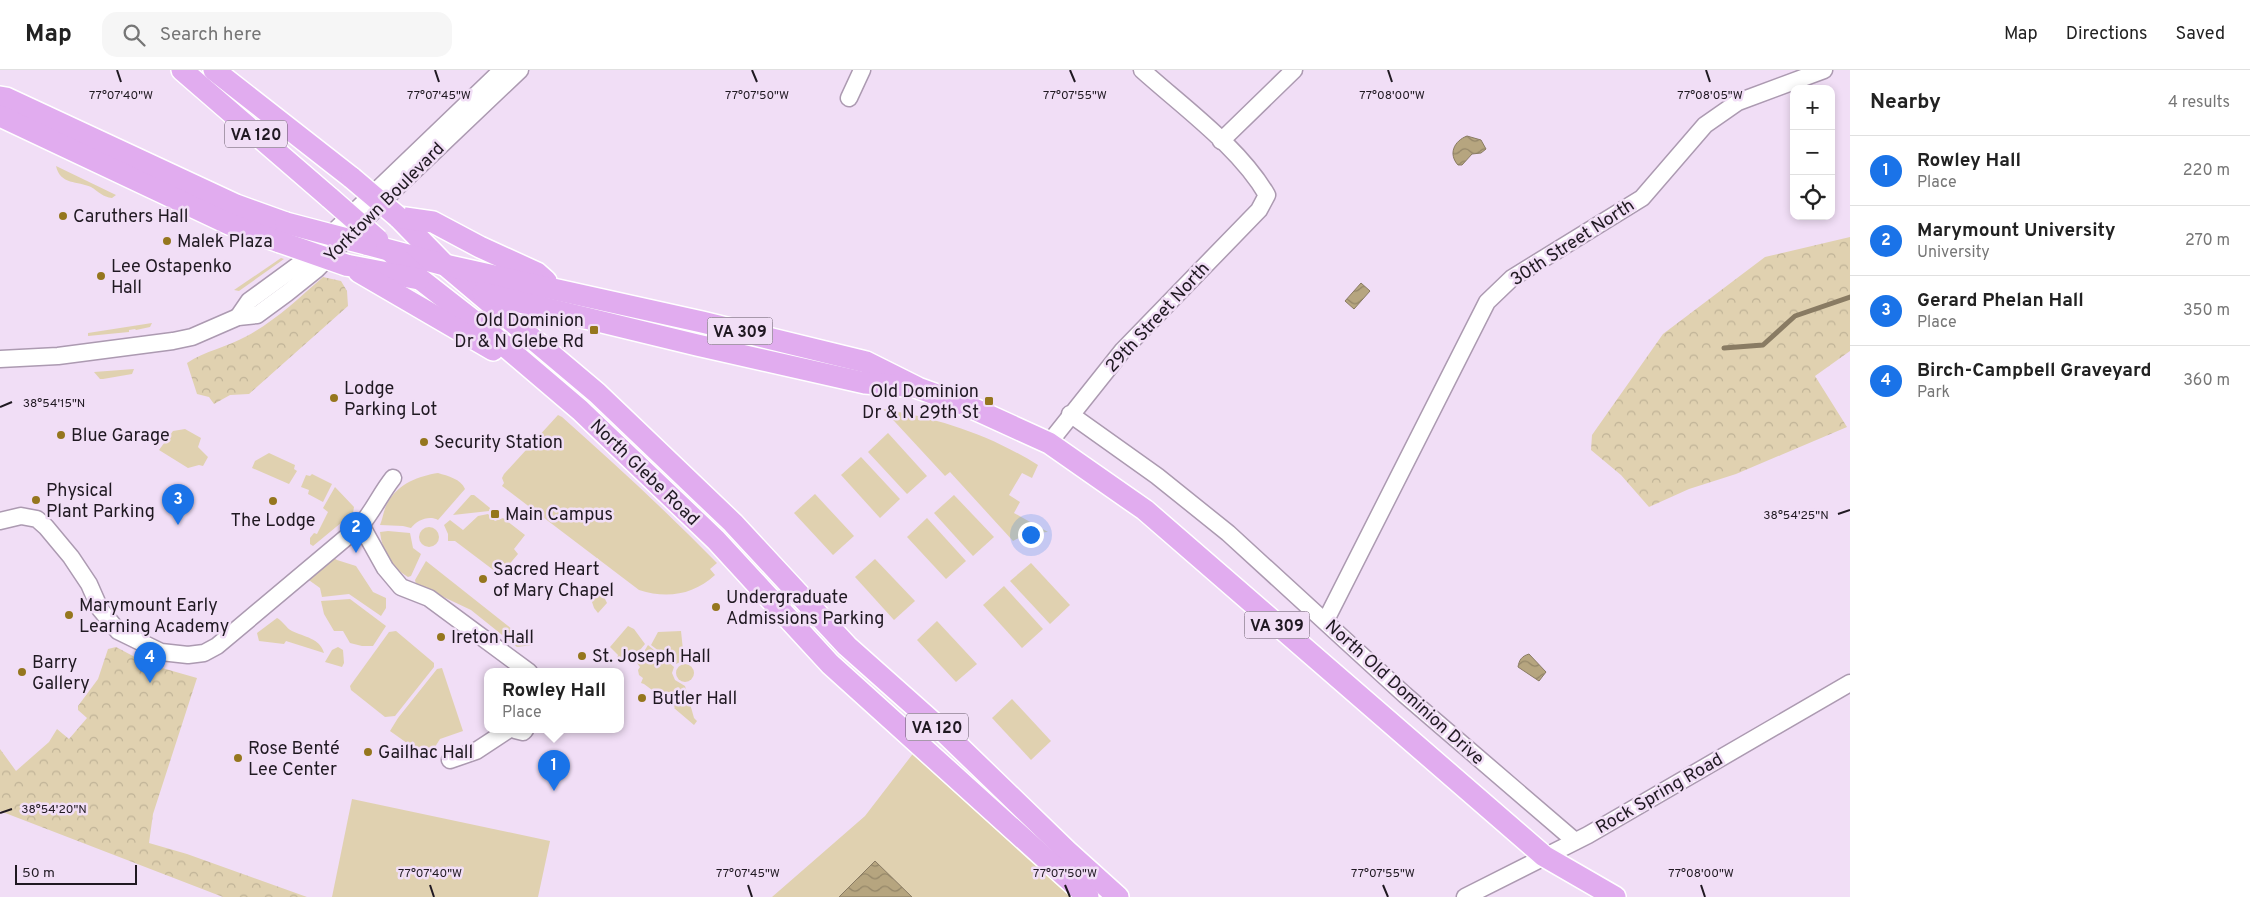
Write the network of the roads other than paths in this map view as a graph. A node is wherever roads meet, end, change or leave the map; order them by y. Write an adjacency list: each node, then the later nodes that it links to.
1 (182, 70): 15 (main road, North Glebe Road / VA 120, bridge)
2 (214, 70): 13 (main road, North Glebe Road / VA 120, bridge)
3 (502, 70): 21 (street, Yorktown Boulevard)
4 (520, 70): 21 (street, Yorktown Boulevard)
5 (862, 70): 10 (street)
6 (1142, 70): 12 (street)
7 (1294, 70): 12 (street)
8 (1824, 70): 30 (street, 30th Street North)
9 (0, 98): 14 (main road, VA 309)
10 (849, 98)
11 (0, 116): 14 (main road, VA 309)
12 (1221, 141): 25 (street, 29th Street North)
13 (398, 217): 17 (main road, North Glebe Road / VA 120); 19 (main road)
14 (283, 232): 15 (main road, VA 309, bridge); 16 (main road, VA 309, bridge)
15 (378, 244): 17 (main road, VA 309); 18 (main road, North Glebe Road / VA 120)
16 (346, 265): 18 (main road, VA 309); 23 (main road)
17 (445, 265): 19 (main road, VA 309); 20 (main road, North Glebe Road / VA 120)
18 (420, 279): 20 (main road, VA 309); 23 (main road, North Glebe Road / VA 120)
19 (556, 290): 24 (main road, VA 309)
20 (477, 292): 24 (main road, VA 309); 38 (main road, North Glebe Road / VA 120)
21 (238, 317): 22 (street, Yorktown Boulevard)
22 (0, 359)
23 (526, 363): 37 (main road, North Glebe Road / VA 120)
24 (918, 388): 26 (main road, VA 309)
25 (1070, 414): 26 (street, 29th Street North); 30 (street, North Old Dominion Drive)
26 (1049, 443): 36 (main road, VA 309)
27 (393, 478): 29 (street)
28 (0, 521): 29 (street)
29 (361, 525): 31 (street)
30 (1326, 620): 35 (street, North Old Dominion Drive)
31 (524, 668)
32 (1850, 683): 35 (street, Rock Spring Road)
33 (503, 733): 34 (street)
34 (450, 760)
35 (1575, 841): 36 (street, Rock Spring Road)
36 (1544, 856): 39 (street, Rock Spring Road); 40 (main road, VA 309)
37 (1088, 897)
38 (1118, 897)
39 (1465, 897)
40 (1615, 897)

